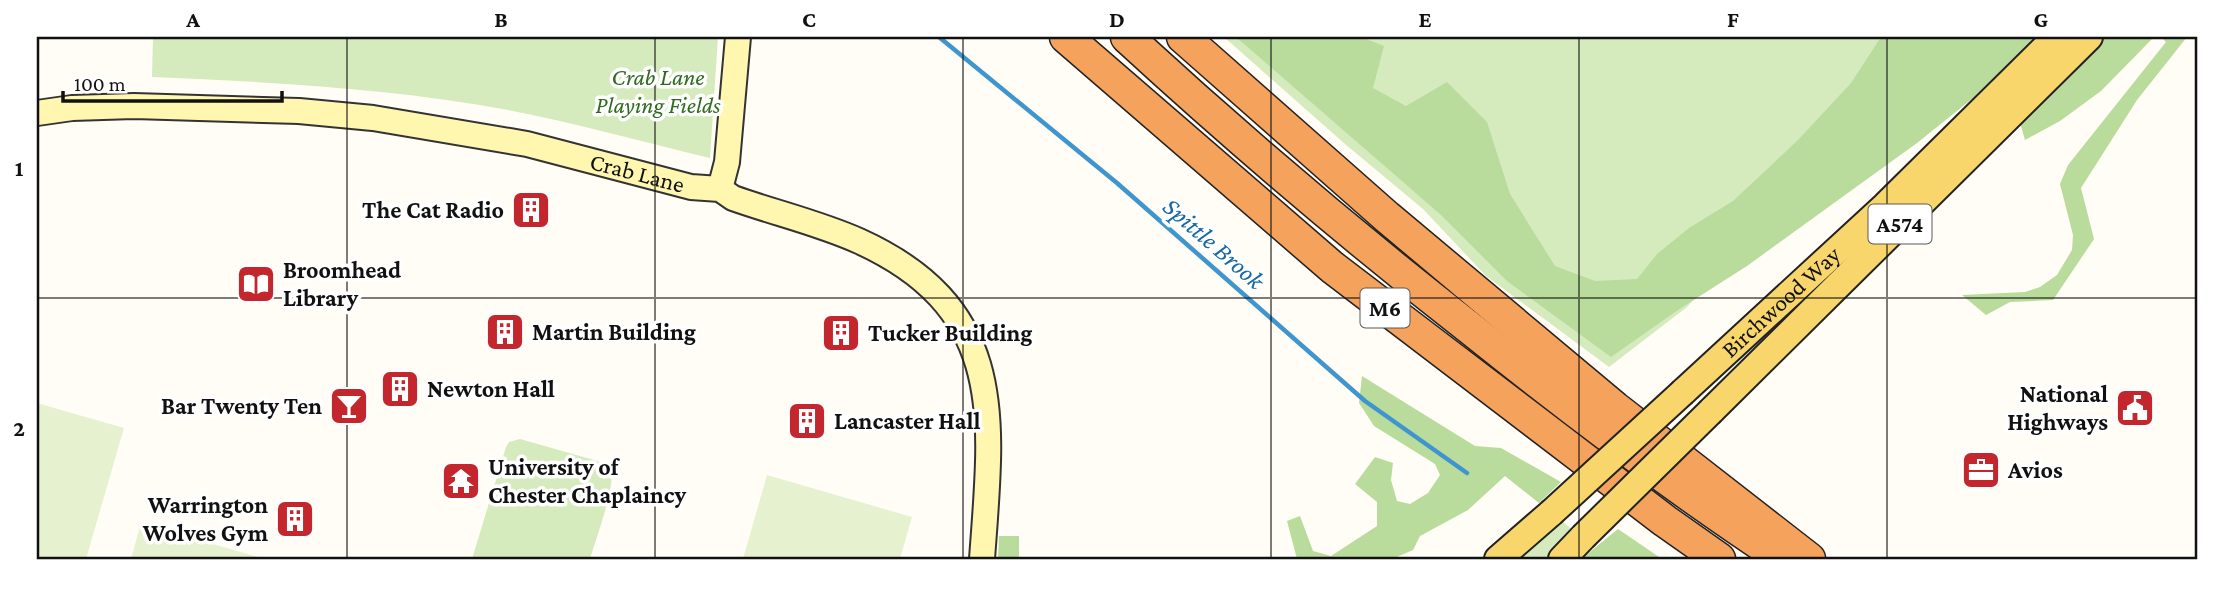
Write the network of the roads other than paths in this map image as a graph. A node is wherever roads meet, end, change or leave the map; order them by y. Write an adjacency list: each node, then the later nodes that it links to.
1 (738, 37): 8 (street)
2 (1066, 37): 12 (highway, M6)
3 (1127, 37): 13 (highway, M6)
4 (1183, 37): 14 (highway)
5 (2056, 37): 10 (main road, Birchwood Way / A574, bridge)
6 (2089, 37): 11 (main road, Birchwood Way / A574, bridge)
7 (37, 113): 8 (street, Crab Lane)
8 (720, 189): 9 (street, Crab Lane)
9 (982, 559)
10 (1498, 559)
11 (1562, 559)
12 (1719, 559)
13 (1783, 559)
14 (1809, 559)

